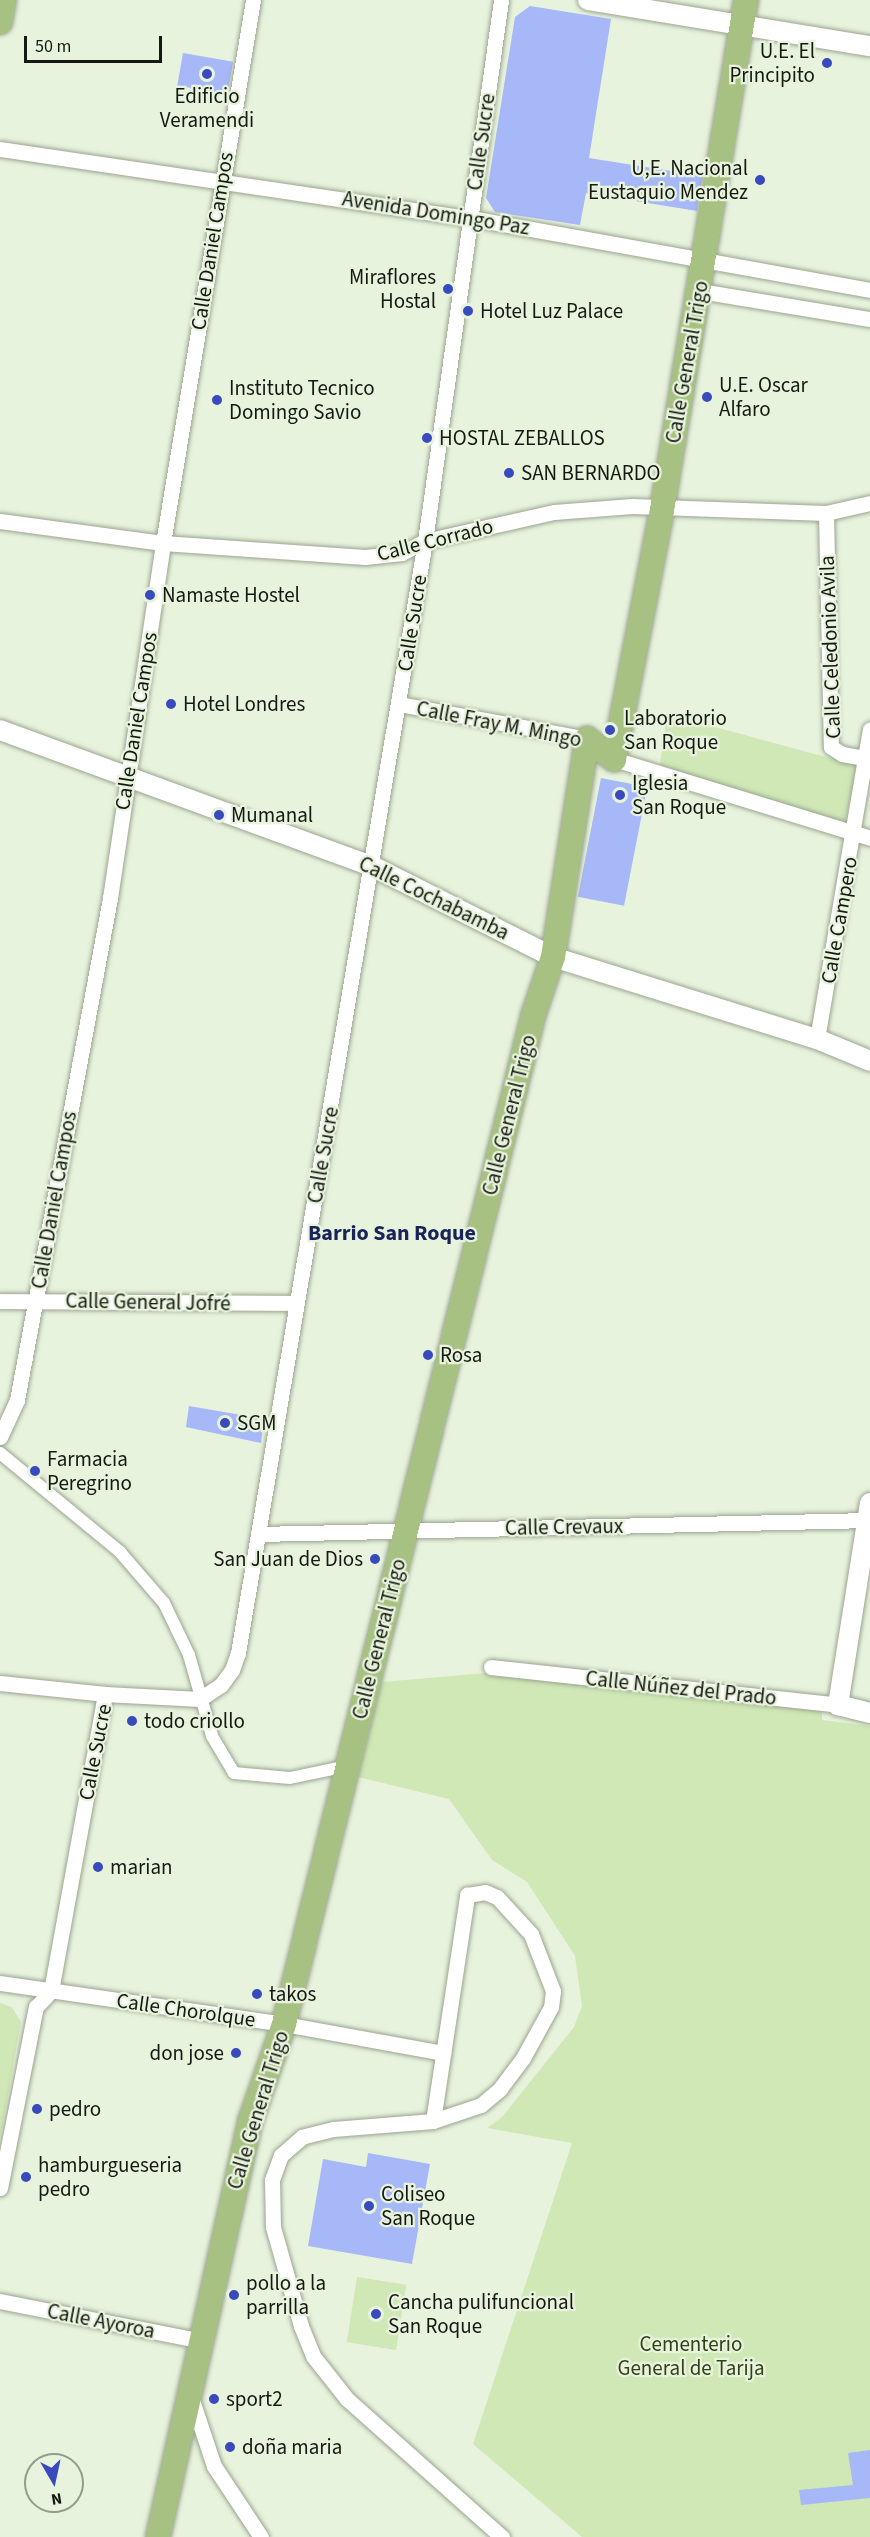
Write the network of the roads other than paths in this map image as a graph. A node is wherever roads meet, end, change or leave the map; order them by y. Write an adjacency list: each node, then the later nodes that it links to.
1 (4, 0): 6 (main road)
2 (253, 0): 10 (street, Calle Daniel Campos)
3 (501, 0): 11 (street, Calle Sucre)
4 (588, 0): 7 (street)
5 (746, 0): 7 (main road, Calle General Trigo)
6 (0, 22)
7 (741, 27): 8 (street); 12 (main road, Calle General Trigo)
8 (870, 46)
9 (0, 148): 10 (street, Avenida Domingo Paz)
10 (222, 182): 11 (street, Avenida Domingo Paz); 21 (street, Calle Daniel Campos)
11 (470, 218): 12 (street, Avenida Domingo Paz); 20 (street, Calle Sucre)
12 (704, 260): 13 (street, Avenida Domingo Paz); 14 (main road, Calle General Trigo)
13 (870, 290)
14 (700, 291): 15 (street); 17 (main road, Calle General Trigo)
15 (870, 319)
16 (870, 503): 18 (street, Calle Corrado)
17 (662, 510): 18 (street, Calle Corrado); 20 (street, Calle Corrado); 27 (main road, Calle General Trigo)
18 (826, 513): 26 (street, Calle Celedonio Avila)
19 (0, 521): 21 (street, Calle Corrado)
20 (425, 541): 21 (street, Calle Corrado); 22 (street, Calle Sucre)
21 (163, 543): 28 (street, Calle Daniel Campos)
22 (399, 704): 25 (street, Calle Fray M. Mingo); 30 (street, Calle Sucre)
23 (0, 730): 28 (street, Calle Cochabamba)
24 (870, 730): 26 (street, Calle Campero)
25 (587, 739): 27 (main road, Calle Fray M. Mingo); 31 (main road, Calle General Trigo)
26 (865, 758): 29 (street, Calle Campero)
27 (614, 759): 29 (street, Calle Fray M. Mingo)
28 (128, 773): 30 (street, Calle Cochabamba); 35 (street, Calle Daniel Campos)
29 (862, 836): 32 (street, Calle Campero)
30 (372, 866): 31 (street, Calle Cochabamba); 36 (street, Calle Sucre)
31 (553, 957): 32 (street, Calle Cochabamba); 40 (main road, Calle General Trigo)
32 (818, 1039): 33 (street, Calle Cochabamba)
33 (870, 1061)
34 (0, 1301): 35 (street, Calle General Jofré)
35 (35, 1301): 36 (street, Calle General Jofré); 37 (street, Calle Daniel Campos)
36 (296, 1303): 41 (street, Calle Sucre)
37 (2, 1433)
38 (0, 1453): 45 (street)
39 (868, 1514): 40 (street, Calle Crevaux); 46 (street)
40 (405, 1530): 41 (street, Calle Crevaux); 48 (main road, Calle General Trigo)
41 (258, 1534): 45 (street, Calle Sucre)
42 (491, 1667): 46 (street, Calle Núñez del Prado)
43 (0, 1683): 44 (street)
44 (105, 1695): 45 (street, Calle Sucre); 50 (street, Calle Sucre)
45 (200, 1699): 48 (street)
46 (838, 1705): 47 (street, Calle Núñez del Prado)
47 (870, 1713)
48 (347, 1766): 51 (main road, Calle General Trigo)
49 (0, 1983): 50 (street, Calle Chorolque)
50 (51, 1991): 51 (street, Calle Chorolque); 54 (street, Calle Sucre)
51 (284, 2024): 52 (street, Calle Chorolque); 56 (main road, Calle General Trigo)
52 (443, 2053): 53 (street); 53 (street)
53 (433, 2121): 60 (street)
54 (0, 2188)
55 (0, 2301): 56 (street, Calle Ayoroa)
56 (202, 2341): 57 (main road, Calle General Trigo)
57 (191, 2397): 58 (main road, Calle General Trigo); 59 (street)
58 (158, 2537)
59 (261, 2537)
60 (502, 2537)

